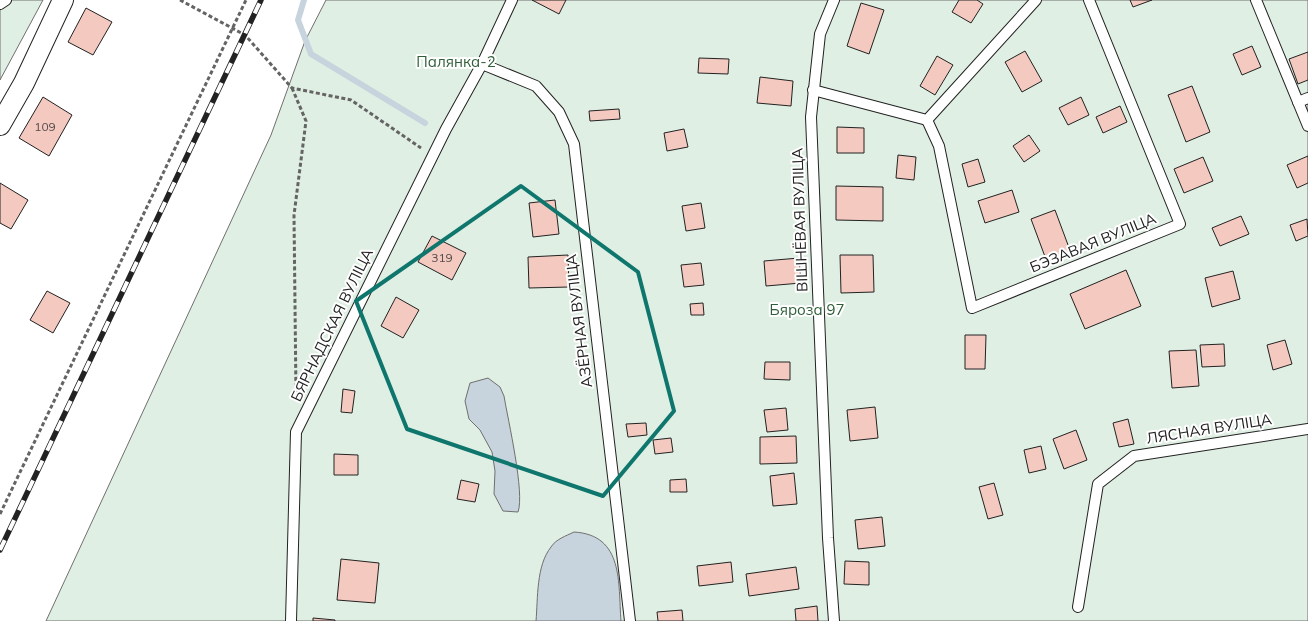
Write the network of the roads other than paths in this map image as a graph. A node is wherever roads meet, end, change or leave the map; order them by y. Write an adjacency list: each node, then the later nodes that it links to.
1 (6, 0): 8 (lane)
2 (64, 0): 13 (street)
3 (512, 0): 9 (lane, БЯРНАДСКАЯ ВУЛІЦА)
4 (834, 0): 10 (lane, ВІШНЁВАЯ ВУЛІЦА)
5 (1036, 0): 12 (lane)
6 (1089, 0): 12 (lane, БЭЗАВАЯ ВУЛІЦА)
7 (1256, 0): 11 (lane)
8 (0, 4)
9 (482, 64): 17 (lane, БЯРНАДСКАЯ ВУЛІЦА); 18 (lane, АЗЁРНАЯ ВУЛІЦА)
10 (813, 90): 12 (lane); 19 (lane, ВІШНЁВАЯ ВУЛІЦА)
11 (1303, 100): 14 (lane)
12 (927, 120)
13 (0, 125)
14 (1308, 126)
15 (1308, 429): 16 (lane, ЛЯСНАЯ ВУЛІЦА)
16 (1078, 607)
17 (291, 621)
18 (630, 621)
19 (834, 621)

